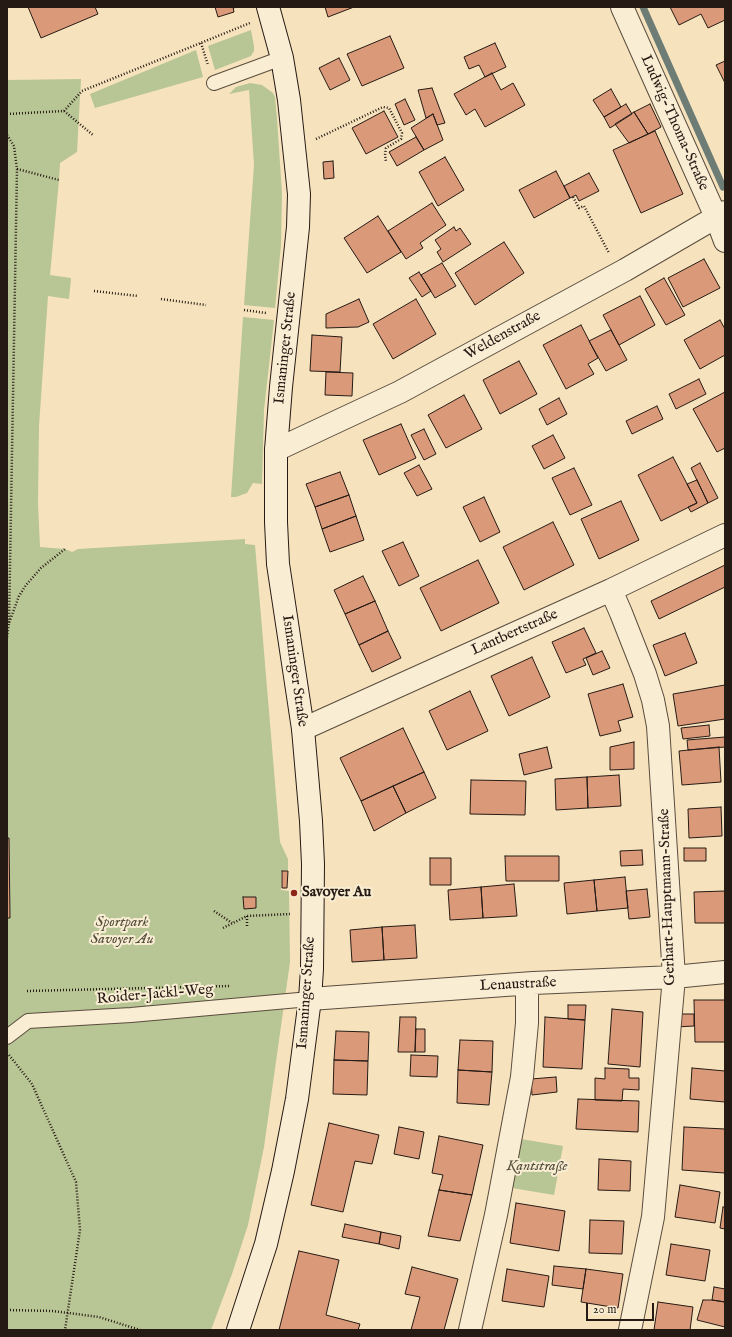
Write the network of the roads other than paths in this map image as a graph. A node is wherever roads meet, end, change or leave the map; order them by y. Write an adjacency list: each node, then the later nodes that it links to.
1 (622, 7): 5 (street, Ludwig-Thoma-Straße)
2 (261, 14): 3 (street, Ismaninger Straße)
3 (282, 58): 4 (lane); 7 (street, Ismaninger Straße)
4 (214, 83)
5 (721, 215): 6 (street, Ludwig-Thoma-Straße); 7 (street, Weldenstraße)
6 (725, 241)
7 (276, 450): 10 (street, Ismaninger Straße)
8 (725, 535): 9 (street, Lantbertstraße)
9 (610, 590): 10 (street, Lantbertstraße); 12 (street, Gerhart-Hauptmann-Straße)
10 (303, 729): 14 (street, Ismaninger Straße)
11 (725, 972): 12 (street, Lenaustraße)
12 (674, 977): 13 (street, Lenaustraße); 18 (street, Gerhart-Hauptmann-Straße)
13 (527, 984): 14 (street, Lenaustraße); 17 (street)
14 (310, 999): 15 (lane, Roider-Jackl-Weg); 16 (street, Ismaninger Straße)
15 (7, 1037)
16 (238, 1330)
17 (470, 1330)
18 (630, 1330)

